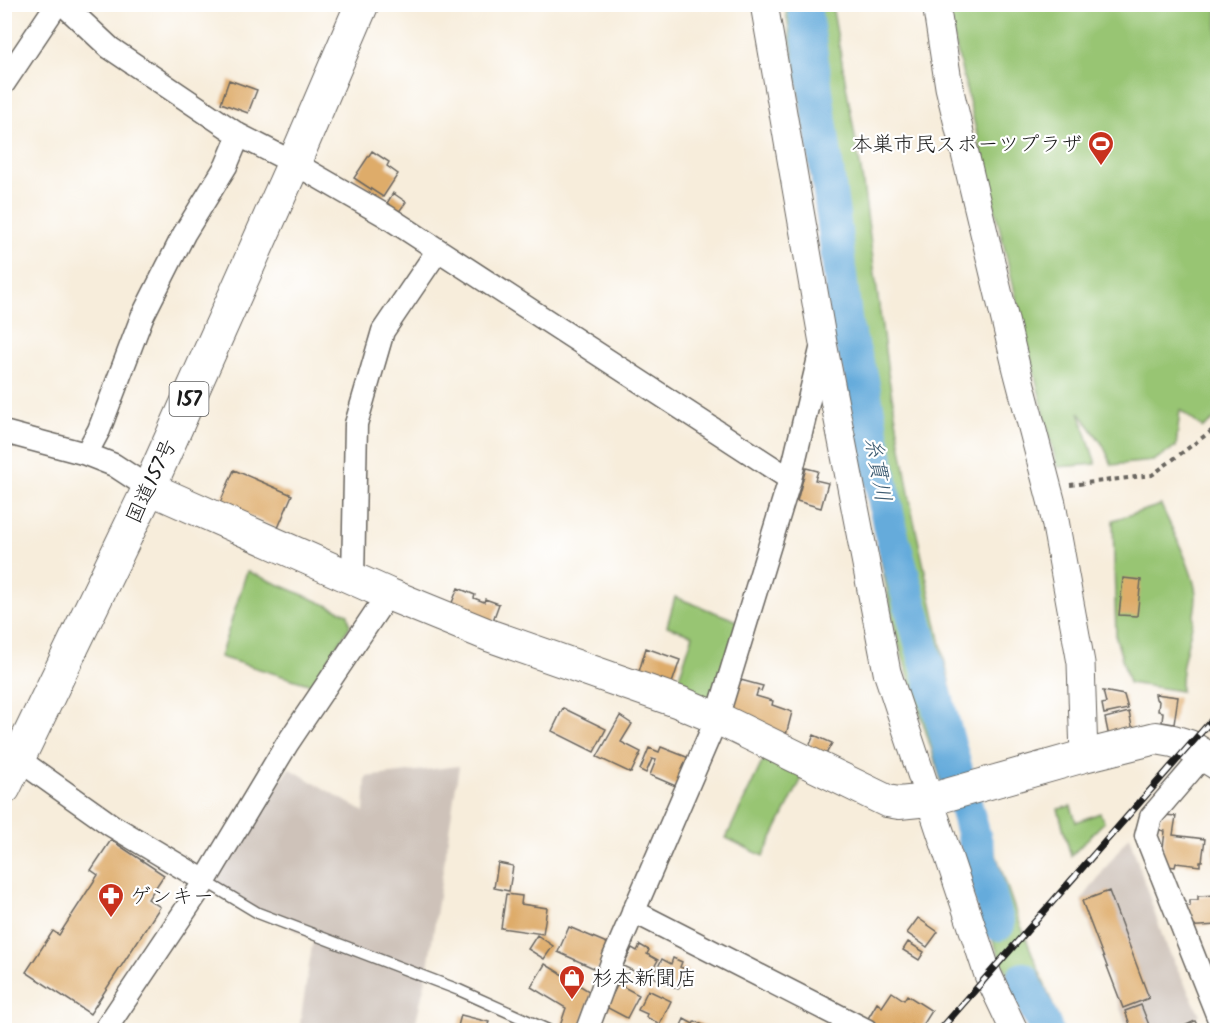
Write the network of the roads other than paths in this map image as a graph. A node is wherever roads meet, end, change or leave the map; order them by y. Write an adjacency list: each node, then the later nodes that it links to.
1 (57, 4): 6 (street)
2 (63, 4): 7 (street)
3 (362, 4): 8 (highway, 国道157号 / 157)
4 (764, 4): 10 (street)
5 (936, 4): 18 (street)
6 (4, 83)
7 (239, 135): 8 (street); 12 (street)
8 (294, 162): 9 (street); 14 (highway, 国道157号 / 157)
9 (438, 250): 13 (street); 15 (street)
10 (823, 343): 13 (street); 22 (street)
11 (4, 432): 12 (street)
12 (86, 454): 14 (street)
13 (790, 479): 17 (street)
14 (149, 488): 15 (main road); 19 (highway, 国道157号 / 157)
15 (353, 579): 16 (main road)
16 (388, 594): 17 (main road); 23 (street)
17 (717, 718): 22 (main road); 24 (street)
18 (1084, 756): 20 (main road); 22 (main road)
19 (18, 759): 21 (highway, 国道157号 / 157); 23 (street)
20 (1211, 759): 25 (street)
21 (4, 788)
22 (936, 798): 30 (street)
23 (205, 881): 26 (street); 27 (lane)
24 (633, 911): 28 (street); 29 (street)
25 (1218, 1017)
26 (105, 1030)
27 (548, 1030)
28 (587, 1030)
29 (866, 1030)
30 (1014, 1030)

